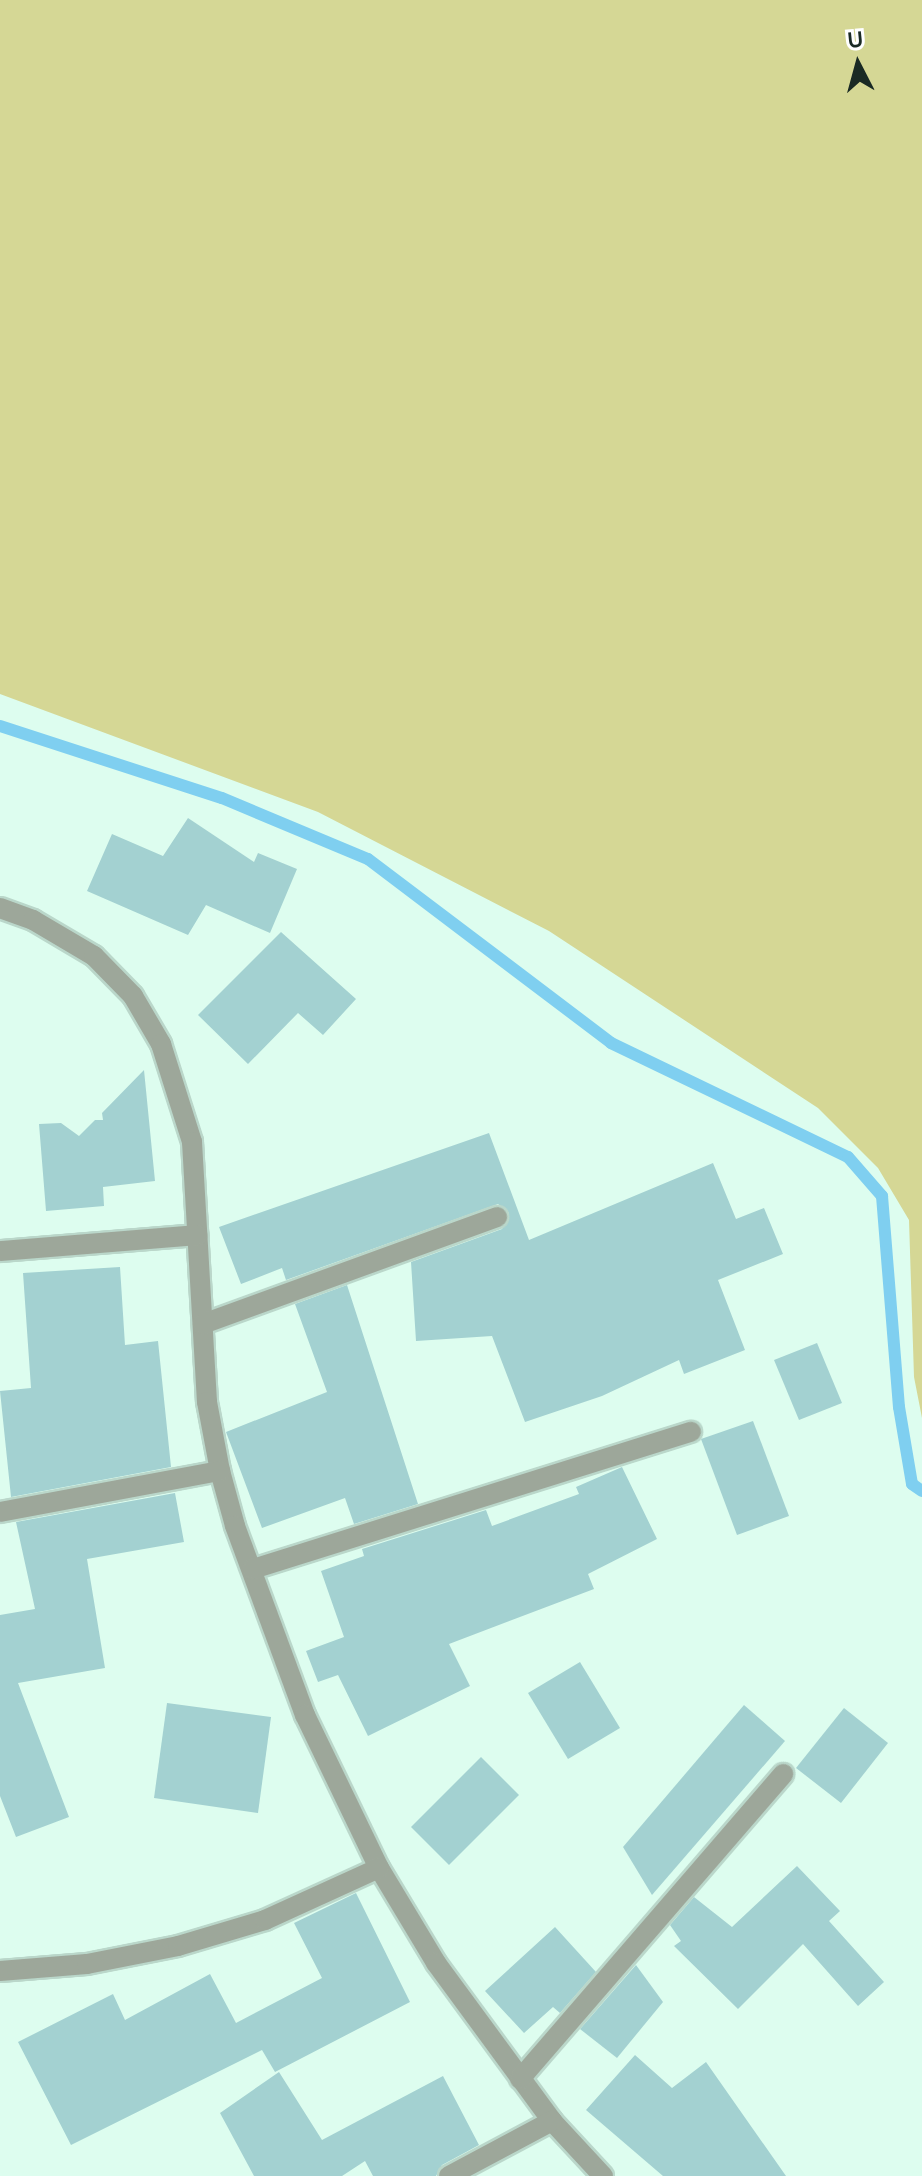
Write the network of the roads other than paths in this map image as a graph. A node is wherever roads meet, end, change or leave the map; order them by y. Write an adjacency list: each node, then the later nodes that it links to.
1 (0, 908): 3 (street)
2 (497, 1217): 5 (street)
3 (197, 1235): 4 (street); 5 (street)
4 (0, 1251)
5 (203, 1324): 7 (street)
6 (691, 1432): 9 (street)
7 (220, 1471): 8 (street); 9 (street)
8 (0, 1512)
9 (253, 1569): 11 (street)
10 (783, 1774): 13 (street)
11 (379, 1868): 12 (street); 13 (street)
12 (0, 1971)
13 (520, 2079): 14 (street)
14 (552, 2121): 15 (street); 16 (street)
15 (449, 2176)
16 (603, 2176)

